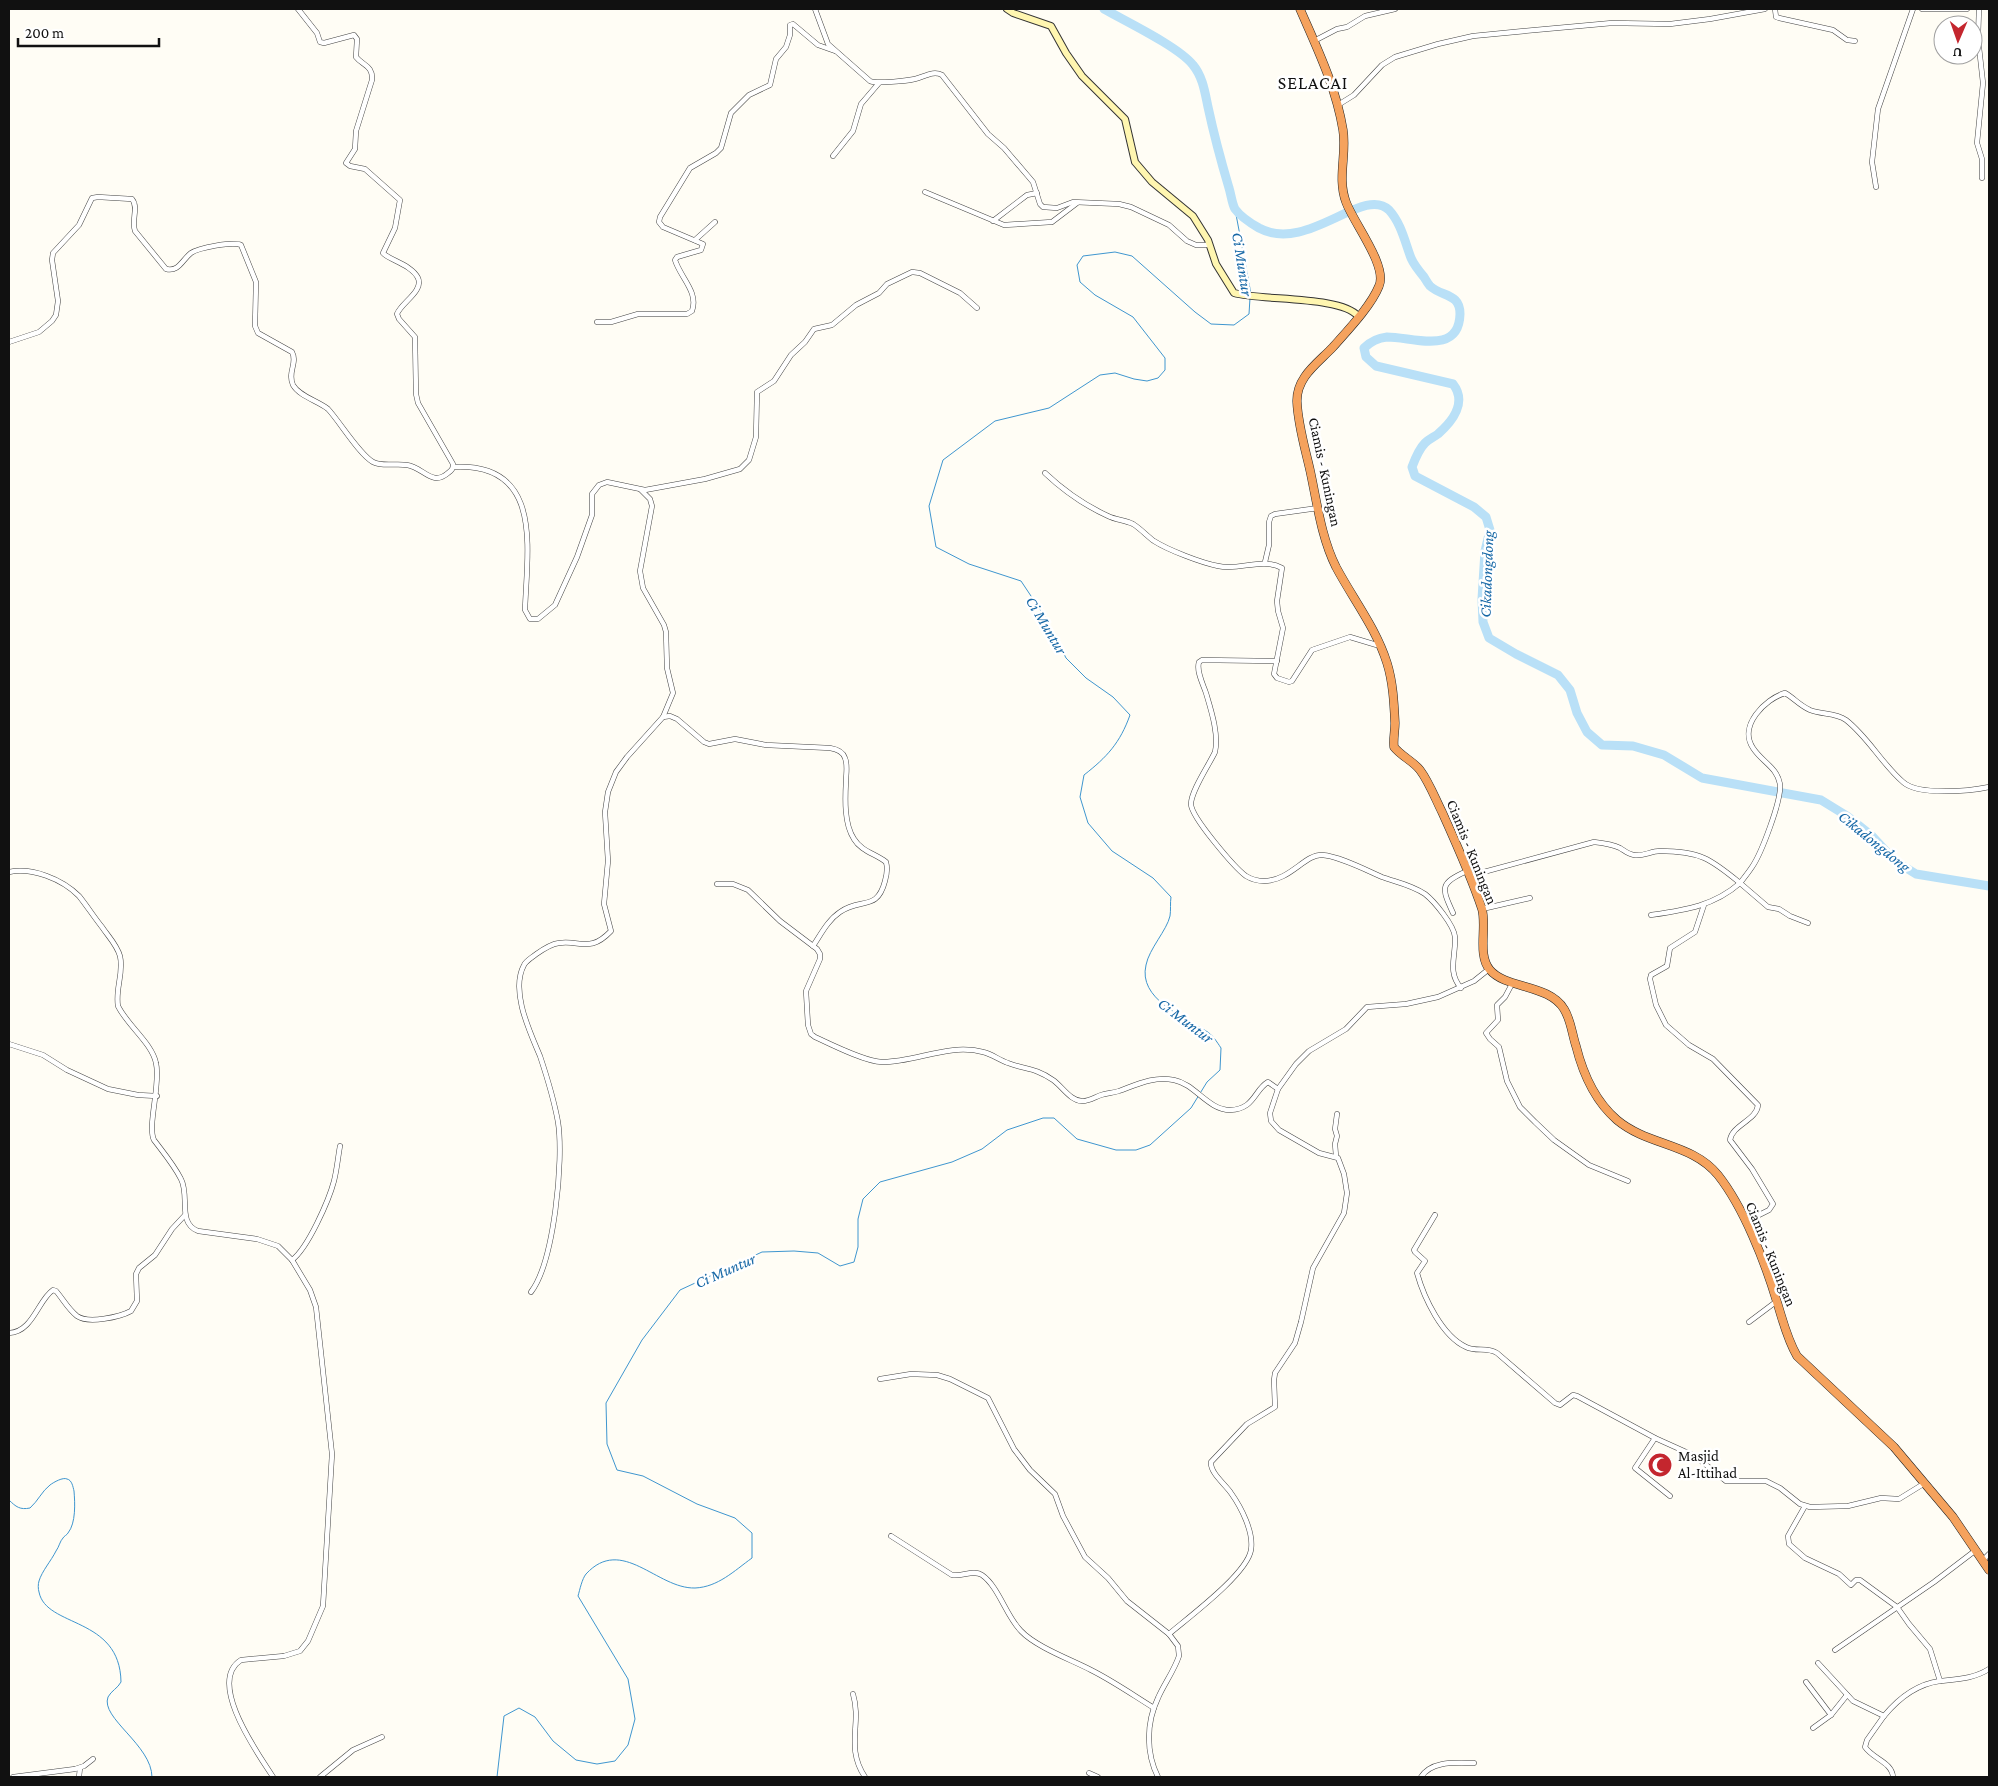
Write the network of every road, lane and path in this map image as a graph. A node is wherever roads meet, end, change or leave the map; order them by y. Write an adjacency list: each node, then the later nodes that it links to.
1 (298, 9): 31 (street)
2 (815, 9): 14 (street)
3 (1007, 9): 26 (main road)
4 (1300, 9): 12 (highway, Ciamis - Kuningan)
5 (1395, 9): 12 (street)
6 (1765, 9): 16 (street)
7 (1775, 9): 13 (street)
8 (1913, 9): 19 (street)
9 (1922, 9): 10 (street)
10 (1967, 9)
11 (1979, 9): 18 (street)
12 (1314, 41): 16 (highway, Ciamis - Kuningan)
13 (1855, 42)
14 (834, 51): 15 (street); 25 (street)
15 (880, 83): 17 (street); 21 (street)
16 (1338, 106): 28 (highway, Ciamis - Kuningan)
17 (833, 156)
18 (1982, 178)
19 (1876, 187)
20 (926, 192): 23 (street)
21 (1037, 193): 22 (street); 23 (street)
22 (1077, 202): 23 (street); 26 (street)
23 (993, 221)
24 (715, 222): 25 (street)
25 (694, 240): 29 (street)
26 (1209, 245): 28 (main road)
27 (977, 308): 33 (street)
28 (1358, 316): 34 (highway, Ciamis - Kuningan)
29 (598, 322)
30 (9, 342): 31 (street)
31 (454, 467): 33 (street)
32 (1046, 473): 35 (street)
33 (641, 490): 38 (street)
34 (1318, 508): 35 (street); 36 (highway, Ciamis - Kuningan)
35 (1265, 562): 37 (street)
36 (1380, 646): 37 (street); 41 (highway, Ciamis - Kuningan)
37 (1277, 661): 53 (street)
38 (663, 718): 50 (street); 65 (street)
39 (1989, 787): 42 (street)
40 (9, 872): 56 (street)
41 (1468, 874): 42 (street); 46 (highway, Ciamis - Kuningan); 47 (street)
42 (1740, 883): 45 (street); 49 (street)
43 (717, 884): 50 (street)
44 (1530, 898): 46 (street)
45 (1704, 905): 48 (street); 63 (street)
46 (1482, 909): 51 (highway, Ciamis - Kuningan)
47 (1453, 913)
48 (1651, 915)
49 (1808, 923)
50 (813, 946): 55 (street)
51 (1489, 969): 52 (highway, Ciamis - Kuningan); 53 (street)
52 (1513, 982): 60 (street); 63 (highway, Ciamis - Kuningan)
53 (1461, 988): 55 (street)
54 (9, 1044): 56 (street)
55 (1278, 1089): 59 (street)
56 (157, 1096): 61 (street)
57 (1337, 1114): 59 (street)
58 (340, 1146): 64 (street)
59 (1336, 1156): 79 (street)
60 (1628, 1181)
61 (185, 1215): 64 (street); 68 (street)
62 (1435, 1215): 70 (street)
63 (1745, 1222): 66 (highway, Ciamis - Kuningan)
64 (292, 1260): 98 (street)
65 (531, 1292)
66 (1777, 1301): 67 (street); 71 (highway, Ciamis - Kuningan)
67 (1749, 1322)
68 (9, 1334)
69 (880, 1379): 79 (street)
70 (1655, 1438): 72 (street); 73 (street)
71 (1925, 1483): 73 (street); 75 (highway, Ciamis - Kuningan)
72 (1670, 1496)
73 (1805, 1506): 78 (street)
74 (891, 1536): 87 (street)
75 (1977, 1549): 76 (highway, Ciamis - Kuningan); 78 (street)
76 (1986, 1557): 77 (highway, Ciamis - Kuningan)
77 (1989, 1570)
78 (1897, 1607): 80 (street); 83 (street)
79 (1169, 1634): 87 (street)
80 (1835, 1650)
81 (1818, 1663): 86 (street)
82 (1989, 1669): 83 (street)
83 (1940, 1681): 89 (street)
84 (1806, 1682): 88 (street)
85 (853, 1694): 100 (street)
86 (1847, 1695): 88 (street); 89 (street)
87 (1154, 1708): 102 (street)
88 (1831, 1715): 90 (street)
89 (1884, 1716): 104 (street)
90 (1813, 1728)
91 (382, 1737): 99 (street)
92 (93, 1759): 94 (street)
93 (1474, 1763): 103 (street)
94 (80, 1768): 96 (street); 97 (street)
95 (1089, 1773): 101 (street)
96 (12, 1777)
97 (79, 1777)
98 (273, 1777)
99 (320, 1777)
100 (865, 1777)
101 (1098, 1777)
102 (1158, 1777)
103 (1421, 1777)
104 (1894, 1777)

